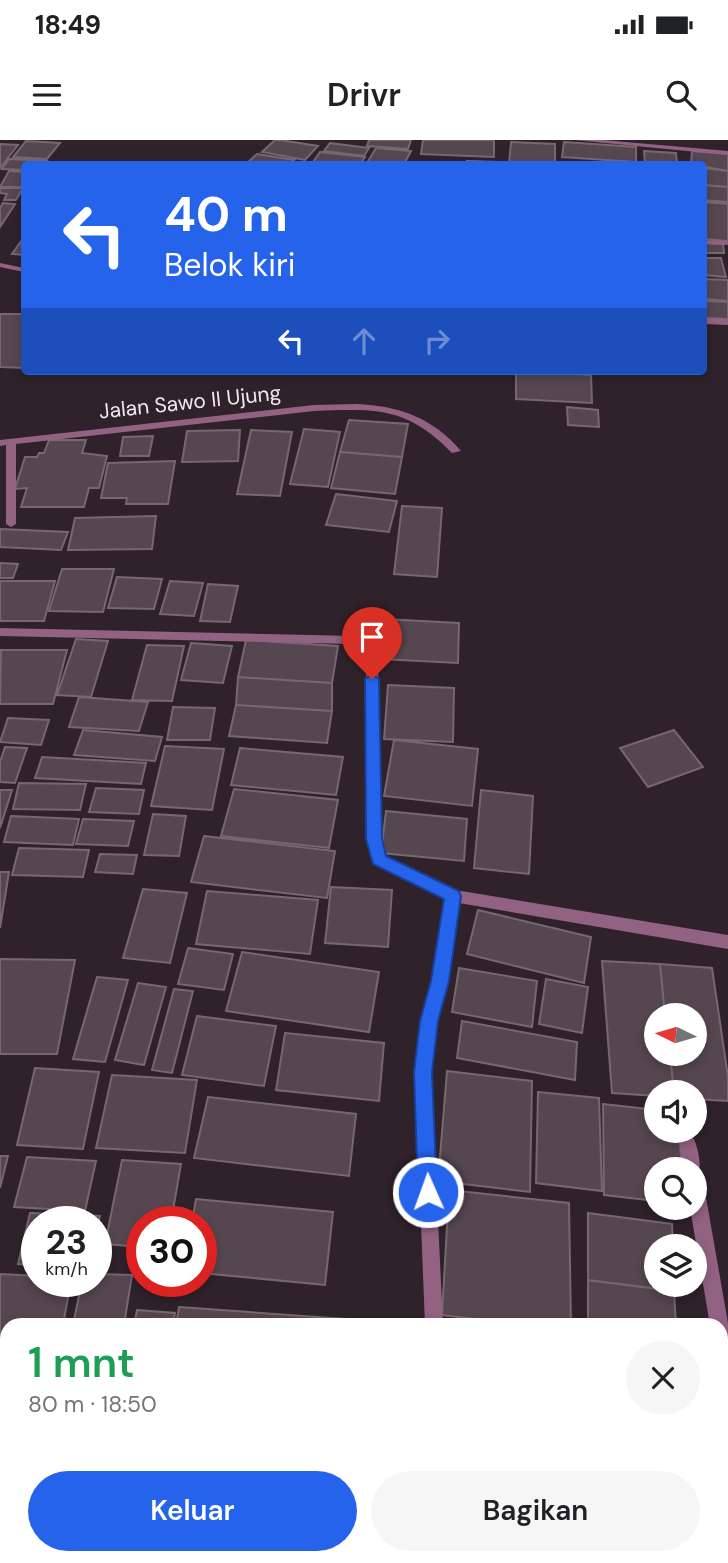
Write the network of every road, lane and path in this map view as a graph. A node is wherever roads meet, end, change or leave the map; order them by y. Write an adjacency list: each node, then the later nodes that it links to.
1 (579, 140): 2 (street)
2 (728, 153)
3 (707, 242): 4 (street)
4 (728, 243)
5 (0, 265): 6 (street)
6 (21, 269)
7 (707, 321): 8 (street)
8 (728, 322)
9 (6, 442): 10 (street, Jalan Sawo II Ujung); 11 (street)
10 (456, 451)
11 (11, 524)
12 (0, 632): 13 (street)
13 (453, 896): 14 (street); 18 (street)
14 (728, 942)
15 (688, 1145): 16 (street)
16 (690, 1157)
17 (701, 1220): 19 (street)
18 (434, 1318)
19 (718, 1318)

